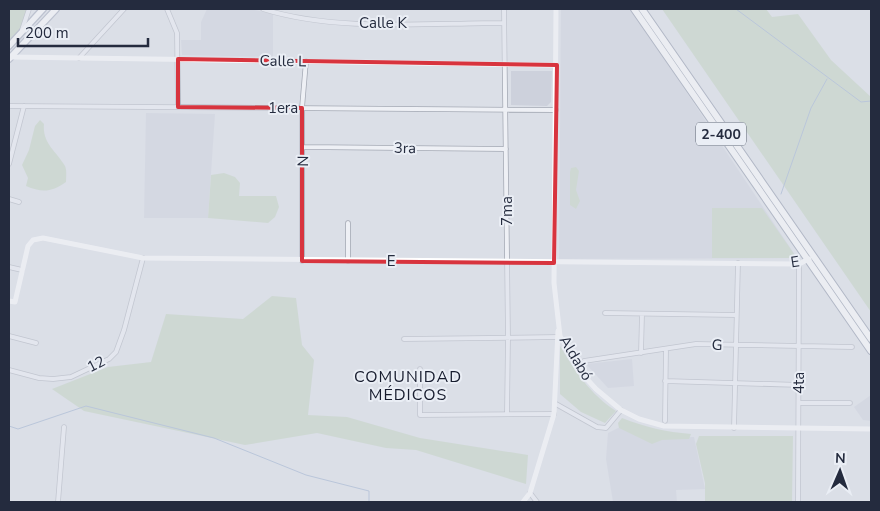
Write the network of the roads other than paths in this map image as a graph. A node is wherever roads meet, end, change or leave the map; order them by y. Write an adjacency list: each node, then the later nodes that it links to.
1 (29, 9): 12 (street)
2 (43, 9): 12 (main road)
3 (56, 9): 14 (main road)
4 (124, 9): 16 (street)
5 (167, 9): 17 (street)
6 (263, 9): 11 (street, Calle K)
7 (504, 9): 11 (street, 7ma)
8 (556, 9): 20 (street, Aldabó)
9 (634, 9): 34 (highway, 2-400)
10 (642, 9): 34 (highway, 2-400)
11 (504, 23): 19 (street, 7ma)
12 (22, 30): 13 (main road)
13 (10, 46): 14 (main road)
14 (15, 52): 15 (main road)
15 (9, 58): 16 (street, Calle L)
16 (79, 58): 17 (street, Calle L)
17 (178, 59): 18 (street, Calle L); 23 (street)
18 (306, 61): 19 (street, Calle L); 24 (street, N)
19 (506, 64): 20 (street, Calle L); 25 (street, 7ma)
20 (557, 65): 26 (street, Aldabó)
21 (9, 106): 22 (street, 1era)
22 (24, 106): 23 (street, 1era); 29 (street)
23 (178, 106): 24 (street, 1era)
24 (302, 108): 25 (street, 1era); 27 (street, N)
25 (507, 110): 26 (street, 1era); 28 (street, 7ma)
26 (556, 110): 38 (street, Aldabó)
27 (303, 146): 28 (street, 3ra); 35 (street, N)
28 (506, 149): 37 (street, 7ma)
29 (9, 164)
30 (9, 199): 31 (street)
31 (18, 202)
32 (348, 223): 36 (street)
33 (143, 258): 35 (street, E); 42 (street, E); 61 (street, 12)
34 (811, 258): 40 (street, E); 51 (highway, 2-400); 57 (highway, 2-400)
35 (302, 261): 36 (street, E)
36 (348, 261): 37 (street, E)
37 (507, 262): 38 (street, E); 49 (street, 7ma)
38 (554, 263): 39 (street, E); 48 (street, Aldabó)
39 (738, 263): 40 (street, E); 46 (street)
40 (799, 264): 54 (street, 4ta)
41 (9, 267): 42 (street)
42 (22, 270): 43 (street, E)
43 (9, 301)
44 (605, 313): 45 (street)
45 (642, 314): 46 (street); 58 (street)
46 (736, 315): 53 (street)
47 (9, 336): 52 (street)
48 (558, 337): 49 (street); 67 (street, Aldabó); 68 (street, Aldabó)
49 (508, 338): 50 (street); 69 (street, 7ma)
50 (404, 339)
51 (871, 339)
52 (36, 343)
53 (736, 345): 54 (street, G); 56 (street, G); 63 (street)
54 (799, 347): 55 (street, G); 64 (street, 4ta)
55 (852, 347)
56 (666, 349): 58 (street, G); 62 (street)
57 (871, 351)
58 (641, 353): 59 (street, G)
59 (584, 361)
60 (420, 369): 69 (street)
61 (9, 370)
62 (665, 381): 63 (street); 71 (street)
63 (734, 384): 64 (street); 73 (street)
64 (800, 385): 65 (street, 4ta)
65 (800, 403): 66 (street); 74 (street, 4ta)
66 (850, 403)
67 (556, 404): 68 (street); 70 (street, Aldabó)
68 (622, 410): 73 (street, Aldabó)
69 (507, 413): 70 (street)
70 (554, 414): 76 (street, Aldabó)
71 (665, 421)
72 (64, 427): 77 (street)
73 (734, 428): 74 (street, Aldabó)
74 (798, 428): 75 (street, Aldabó); 80 (street, 4ta)
75 (871, 429)
76 (530, 493): 78 (street); 79 (street)
77 (58, 502)
78 (523, 502)
79 (537, 502)
80 (798, 502)

